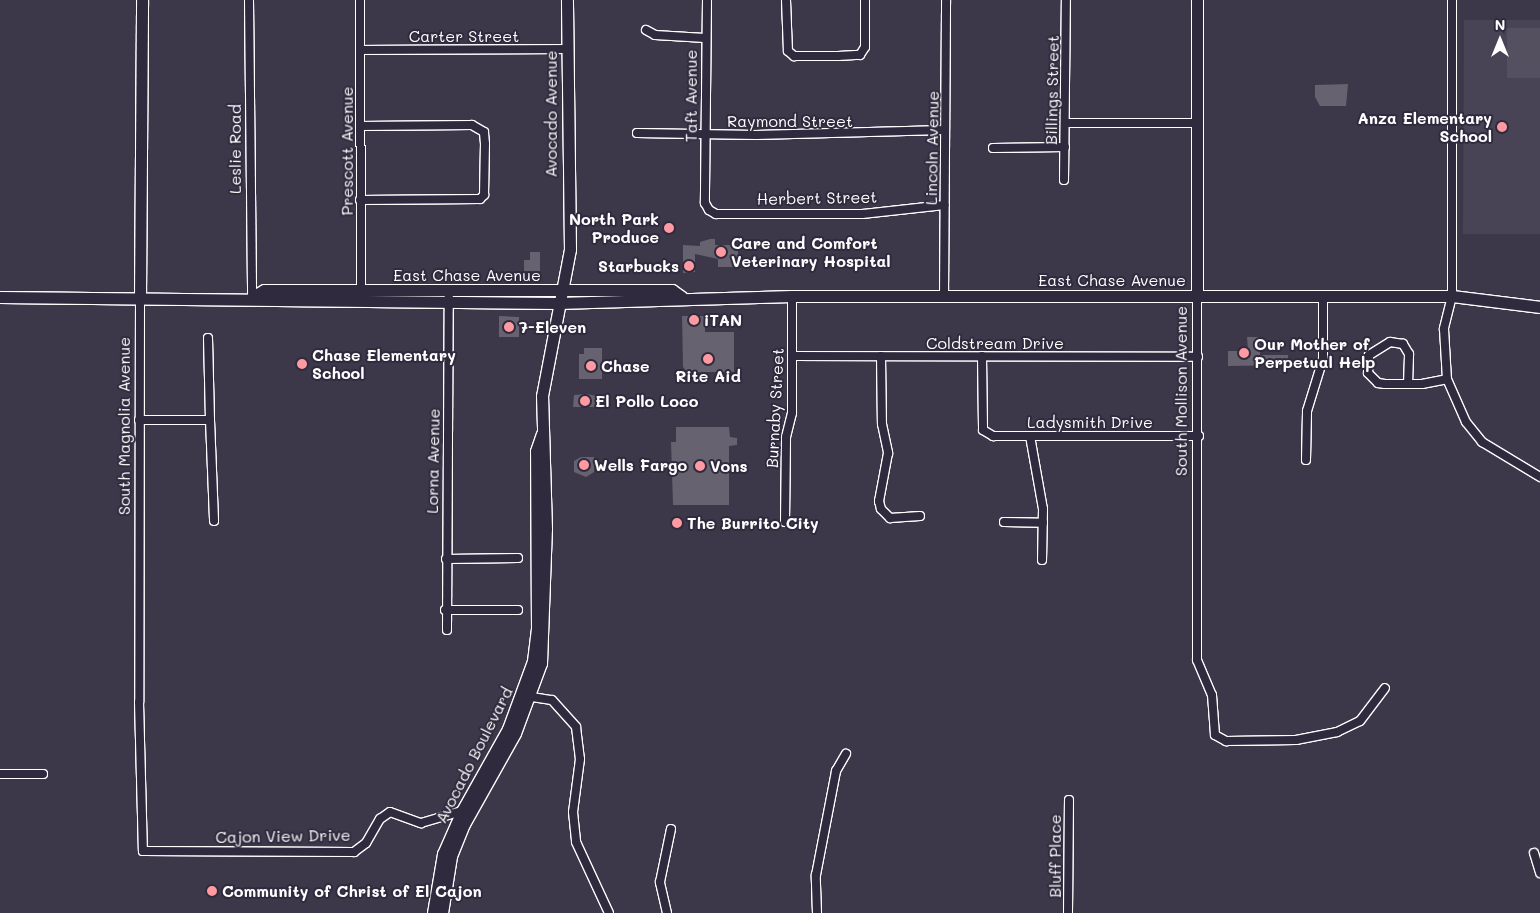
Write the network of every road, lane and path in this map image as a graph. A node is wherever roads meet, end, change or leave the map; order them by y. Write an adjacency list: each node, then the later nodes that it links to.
1 (142, 0): 37 (main road, South Magnolia Avenue)
2 (249, 0): 38 (street, Leslie Road)
3 (360, 0): 15 (street, Prescott Avenue)
4 (567, 0): 14 (main road, Avocado Avenue)
5 (707, 0): 13 (street, Taft Avenue)
6 (786, 0): 7 (street)
7 (865, 0)
8 (946, 0): 19 (street, Lincoln Avenue)
9 (1066, 0): 16 (street, Billings Street)
10 (1196, 0): 17 (main road, South Mollison Avenue)
11 (1452, 0): 35 (street)
12 (646, 30): 13 (street)
13 (705, 38): 21 (street, Taft Avenue)
14 (567, 49): 15 (street, Carter Street); 28 (main road, Avocado Avenue)
15 (360, 50): 18 (street, Prescott Avenue)
16 (1066, 123): 17 (street); 22 (street, Billings Street)
17 (1196, 123): 33 (main road, South Mollison Avenue)
18 (360, 126): 26 (street, Prescott Avenue); 26 (street)
19 (944, 130): 21 (street, Raymond Street); 27 (street, Lincoln Avenue)
20 (636, 132): 21 (street, Raymond Street)
21 (705, 135): 25 (street, Taft Avenue)
22 (1065, 147): 23 (street); 24 (street, Billings Street)
23 (993, 148)
24 (1064, 180)
25 (705, 192): 27 (street, Herbert Street)
26 (360, 200): 29 (street, Prescott Avenue)
27 (945, 205): 32 (street, Lincoln Avenue)
28 (560, 291): 30 (main road, East Chase Avenue); 31 (main road, East Chase Avenue); 49 (main road, Avocado Boulevard)
29 (361, 296): 30 (main road, East Chase Avenue); 38 (main road, East Chase Avenue)
30 (449, 296): 60 (street, Lorna Avenue)
31 (792, 296): 32 (main road, East Chase Avenue); 41 (street, Burnaby Street)
32 (944, 296): 33 (main road, East Chase Avenue)
33 (1196, 296): 34 (main road, East Chase Avenue); 44 (street, South Mollison Avenue)
34 (1323, 296): 35 (main road, East Chase Avenue); 52 (street)
35 (1452, 296): 39 (main road, East Chase Avenue); 45 (street)
36 (0, 297): 37 (main road, East Chase Avenue)
37 (140, 297): 38 (main road, East Chase Avenue); 47 (street, South Magnolia Avenue)
38 (252, 297)
39 (1540, 306)
40 (208, 338): 48 (street)
41 (792, 356): 42 (street, Coldstream Drive); 56 (street, Burnaby Street)
42 (881, 356): 43 (street, Coldstream Drive); 54 (street)
43 (982, 356): 44 (street, Coldstream Drive); 50 (street, Ladysmith Drive)
44 (1198, 357): 51 (street, South Mollison Avenue)
45 (1447, 379): 46 (street); 53 (street)
46 (1408, 384): 46 (street)
47 (139, 420): 48 (street); 73 (street, South Magnolia Avenue)
48 (210, 420): 55 (street)
49 (542, 432): 66 (main road, Avocado Boulevard); 71 (main road, Avocado Boulevard)
50 (1030, 436): 51 (street, Ladysmith Drive); 58 (street)
51 (1199, 436): 65 (street, South Mollison Avenue)
52 (1306, 460)
53 (1540, 477)
54 (920, 516)
55 (214, 521)
56 (785, 522)
57 (1004, 522): 58 (street)
58 (1043, 523): 61 (street)
59 (518, 558): 60 (street)
60 (446, 559): 62 (street, Lorna Avenue)
61 (1042, 560)
62 (445, 610): 63 (street); 64 (street, Lorna Avenue)
63 (518, 610)
64 (447, 630)
65 (1385, 688)
66 (532, 696): 77 (main road, Avocado Boulevard); 78 (street)
67 (846, 754): 80 (street)
68 (0, 774): 69 (street)
69 (43, 774)
70 (1069, 800): 81 (street, Bluff Place)
71 (462, 811): 73 (street, Cajon View Drive); 76 (main road, Avocado Boulevard)
72 (671, 829): 79 (street)
73 (143, 851)
74 (1534, 853): 75 (street)
75 (1540, 873)
76 (433, 913)
77 (442, 913)
78 (609, 913)
79 (667, 913)
80 (816, 913)
81 (1068, 913)

